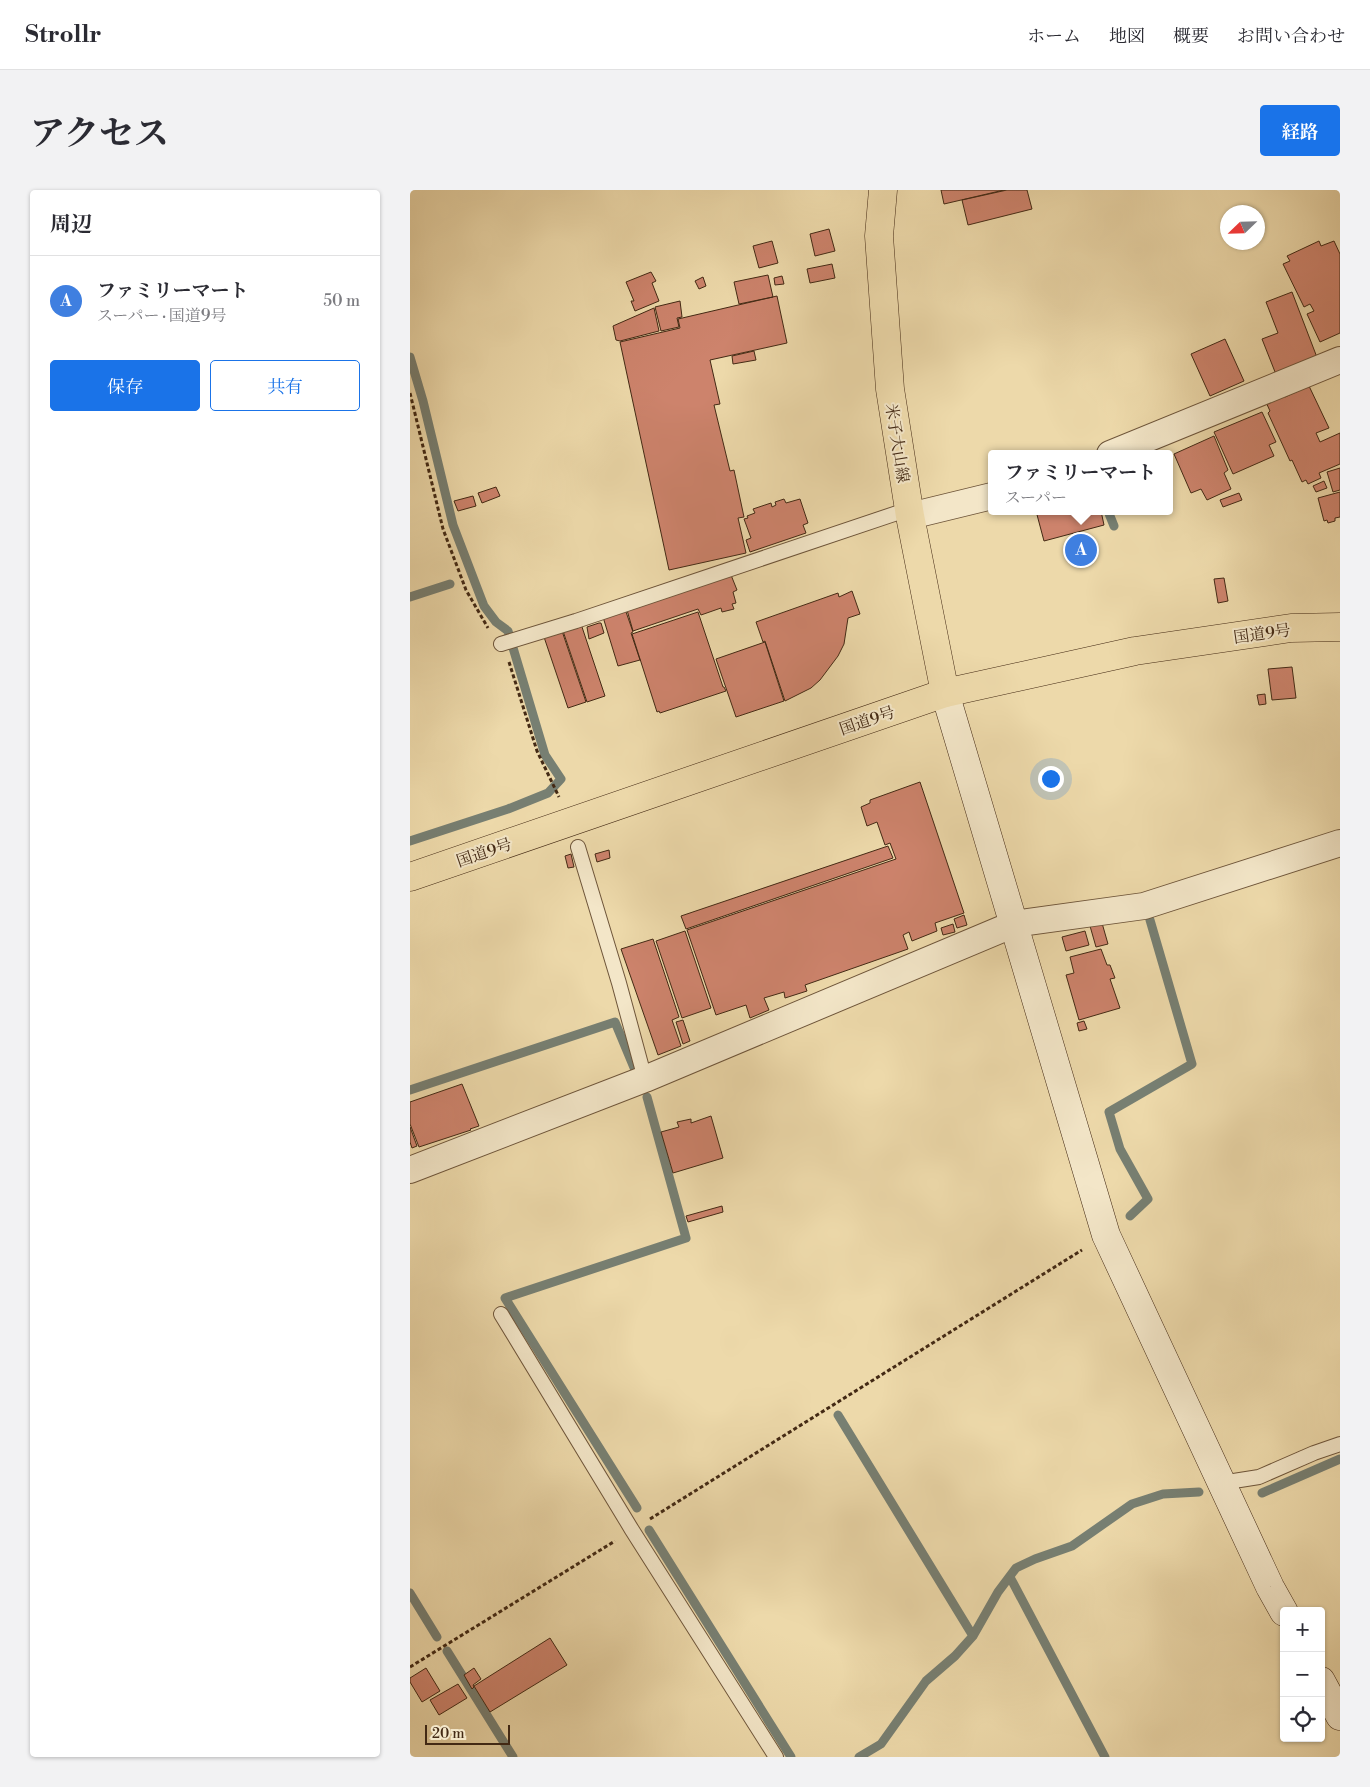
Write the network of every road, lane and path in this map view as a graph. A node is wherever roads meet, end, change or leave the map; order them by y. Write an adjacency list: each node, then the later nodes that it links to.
1 (883, 190): 6 (main road, 米子大山線)
2 (1340, 360): 4 (street)
3 (410, 393): 8 (path)
4 (1120, 450)
5 (988, 497): 6 (street)
6 (909, 513): 8 (lane); 9 (main road, 米子大山線)
7 (1340, 627): 9 (main road, 国道9号)
8 (501, 644): 10 (path)
9 (945, 693): 10 (main road, 国道9号); 13 (street)
10 (575, 834): 12 (main road, 国道9号); 14 (lane)
11 (1340, 843): 13 (street)
12 (410, 877)
13 (1014, 924): 14 (street); 16 (street)
14 (645, 1079): 15 (street)
15 (410, 1170)
16 (1106, 1235): 19 (street); 20 (path)
17 (501, 1314): 20 (lane)
18 (1340, 1444): 19 (lane)
19 (1221, 1483): 21 (street)
20 (632, 1530): 22 (path); 25 (lane)
21 (1281, 1607)
22 (410, 1667)
23 (1325, 1688): 24 (street)
24 (1340, 1716)
25 (776, 1757)

